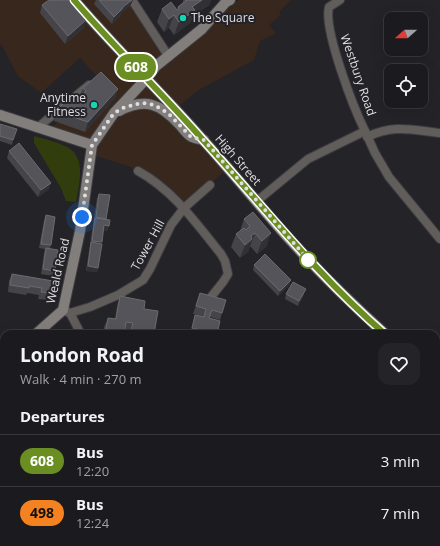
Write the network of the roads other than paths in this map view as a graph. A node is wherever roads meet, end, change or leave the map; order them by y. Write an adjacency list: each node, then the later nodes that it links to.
1 (74, 0): 6 (main road, High Street)
2 (132, 0): 5 (street)
3 (340, 0): 12 (street, Westbury Road)
4 (227, 1): 5 (street, Weald Road)
5 (169, 57): 6 (street, Weald Road)
6 (147, 78): 8 (street, Weald Road); 13 (main road, High Street)
7 (96, 79): 10 (street)
8 (114, 113): 13 (street); 14 (street, Weald Road)
9 (0, 115): 10 (street)
10 (37, 128): 14 (street)
11 (440, 133): 12 (street)
12 (366, 134): 17 (street, Westbury Road); 19 (street)
13 (204, 140): 17 (main road, High Street)
14 (92, 145): 21 (street, Weald Road)
15 (138, 171): 18 (street)
16 (210, 185): 18 (street, Tower Hill)
17 (256, 201): 24 (main road, High Street)
18 (184, 208): 20 (street); 21 (street, Tower Hill)
19 (440, 239)
20 (211, 297)
21 (66, 312): 22 (street, Weald Road); 23 (street)
22 (41, 330)
23 (78, 330)
24 (380, 330)

